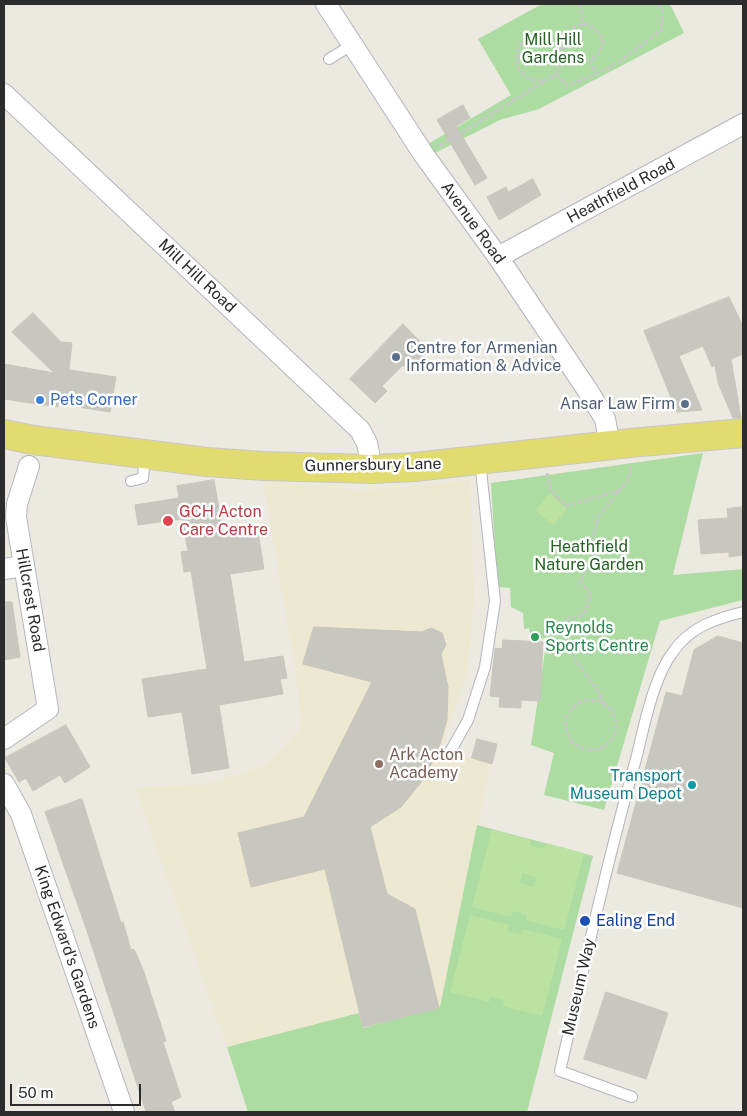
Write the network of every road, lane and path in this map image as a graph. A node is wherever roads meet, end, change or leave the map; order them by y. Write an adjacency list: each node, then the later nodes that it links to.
1 (326, 4): 5 (street, Avenue Road)
2 (580, 4): 4 (path)
3 (658, 4): 11 (path)
4 (583, 25): 6 (path); 9 (path)
5 (352, 45): 7 (lane); 16 (street, Avenue Road)
6 (563, 51): 8 (path); 12 (path)
7 (330, 59)
8 (564, 59): 9 (path); 10 (path)
9 (590, 61): 11 (path)
10 (556, 74): 11 (path); 12 (path)
11 (596, 74)
12 (543, 81): 15 (path)
13 (4, 94): 24 (street, Mill Hill Road)
14 (743, 124): 16 (street, Heathfield Road)
15 (432, 151)
16 (498, 257): 19 (street, Avenue Road)
17 (4, 434): 20 (main road, Gunnersbury Lane)
18 (743, 434): 19 (main road, Gunnersbury Lane)
19 (620, 444): 21 (main road, Gunnersbury Lane); 26 (path)
20 (31, 453): 22 (main road, Gunnersbury Lane); 27 (street, Hillcrest Road)
21 (546, 453): 23 (main road, Gunnersbury Lane); 26 (path)
22 (145, 455): 24 (main road, Gunnersbury Lane); 25 (lane)
23 (480, 460): 24 (main road, Gunnersbury Lane); 32 (lane)
24 (372, 468)
25 (130, 481)
26 (619, 491): 30 (path)
27 (24, 566): 28 (street); 31 (street, Hillcrest Road)
28 (4, 569)
29 (743, 612): 34 (lane, Museum Way)
30 (604, 704): 30 (path)
31 (4, 739)
32 (450, 752)
33 (4, 784): 35 (street, King Edward's Gardens)
34 (632, 1097)
35 (124, 1112)

